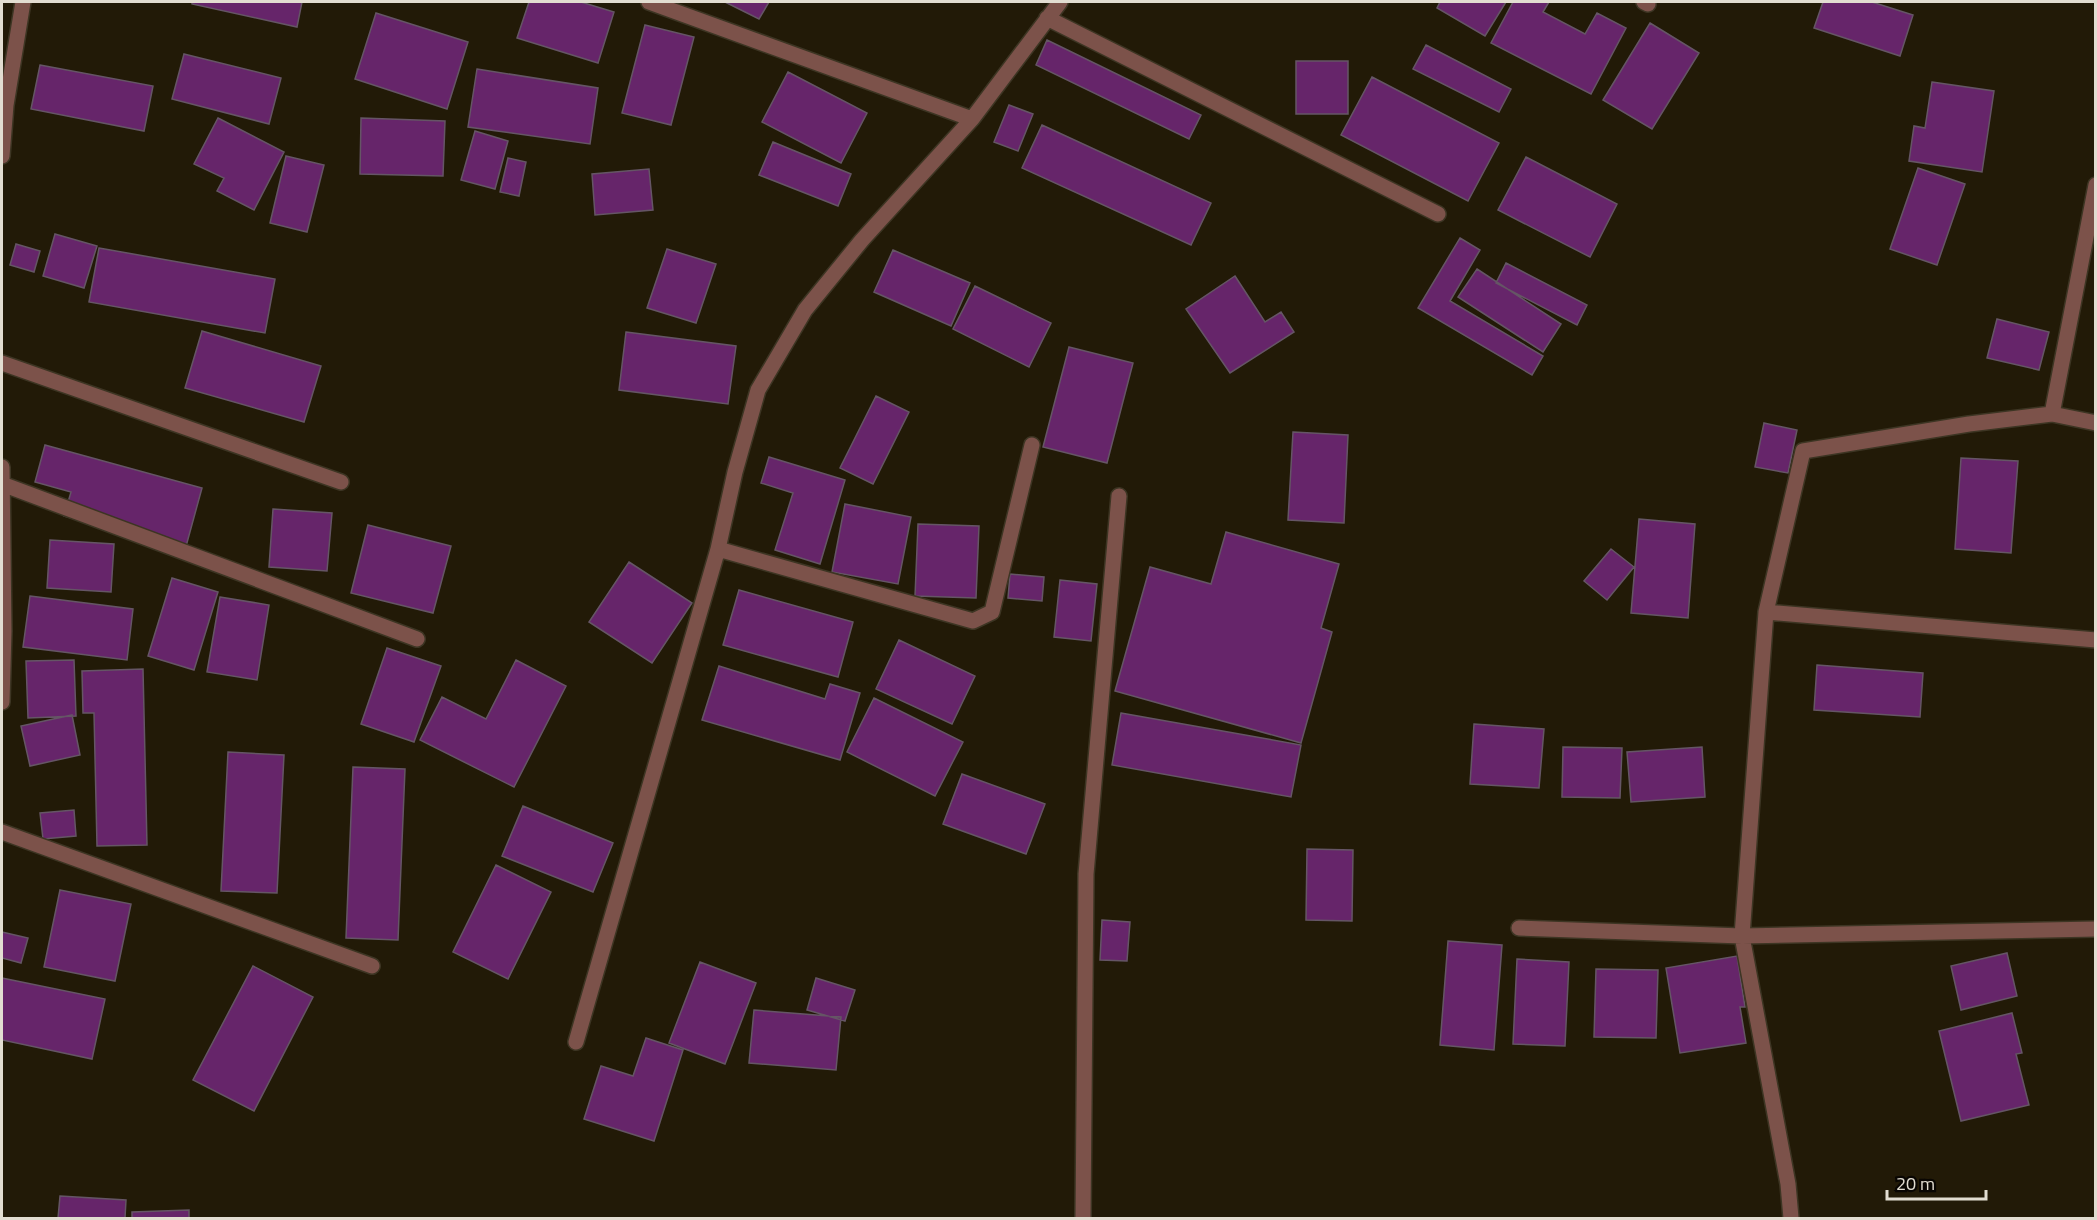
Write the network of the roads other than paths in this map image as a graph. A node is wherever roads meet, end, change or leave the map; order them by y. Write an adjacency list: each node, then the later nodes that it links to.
1 (23, 2): 6 (street)
2 (649, 2): 5 (street)
3 (1060, 2): 4 (street)
4 (1047, 18): 5 (street); 8 (street)
5 (972, 119): 17 (street)
6 (2, 156)
7 (2096, 186): 10 (street)
8 (1438, 214)
9 (2, 363): 14 (street)
10 (2052, 414): 11 (street); 18 (street)
11 (2096, 423)
12 (1032, 446): 17 (street)
13 (2, 467): 15 (street)
14 (342, 482)
15 (2, 484): 19 (street); 21 (street)
16 (1119, 496): 28 (street)
17 (718, 549): 27 (street)
18 (1766, 612): 20 (street); 25 (street)
19 (417, 639)
20 (2096, 640)
21 (2, 702)
22 (2, 832): 26 (street)
23 (1520, 928): 25 (street)
24 (2096, 928): 25 (street)
25 (1742, 936): 29 (street)
26 (372, 966)
27 (576, 1042)
28 (1083, 1218)
29 (1791, 1218)

